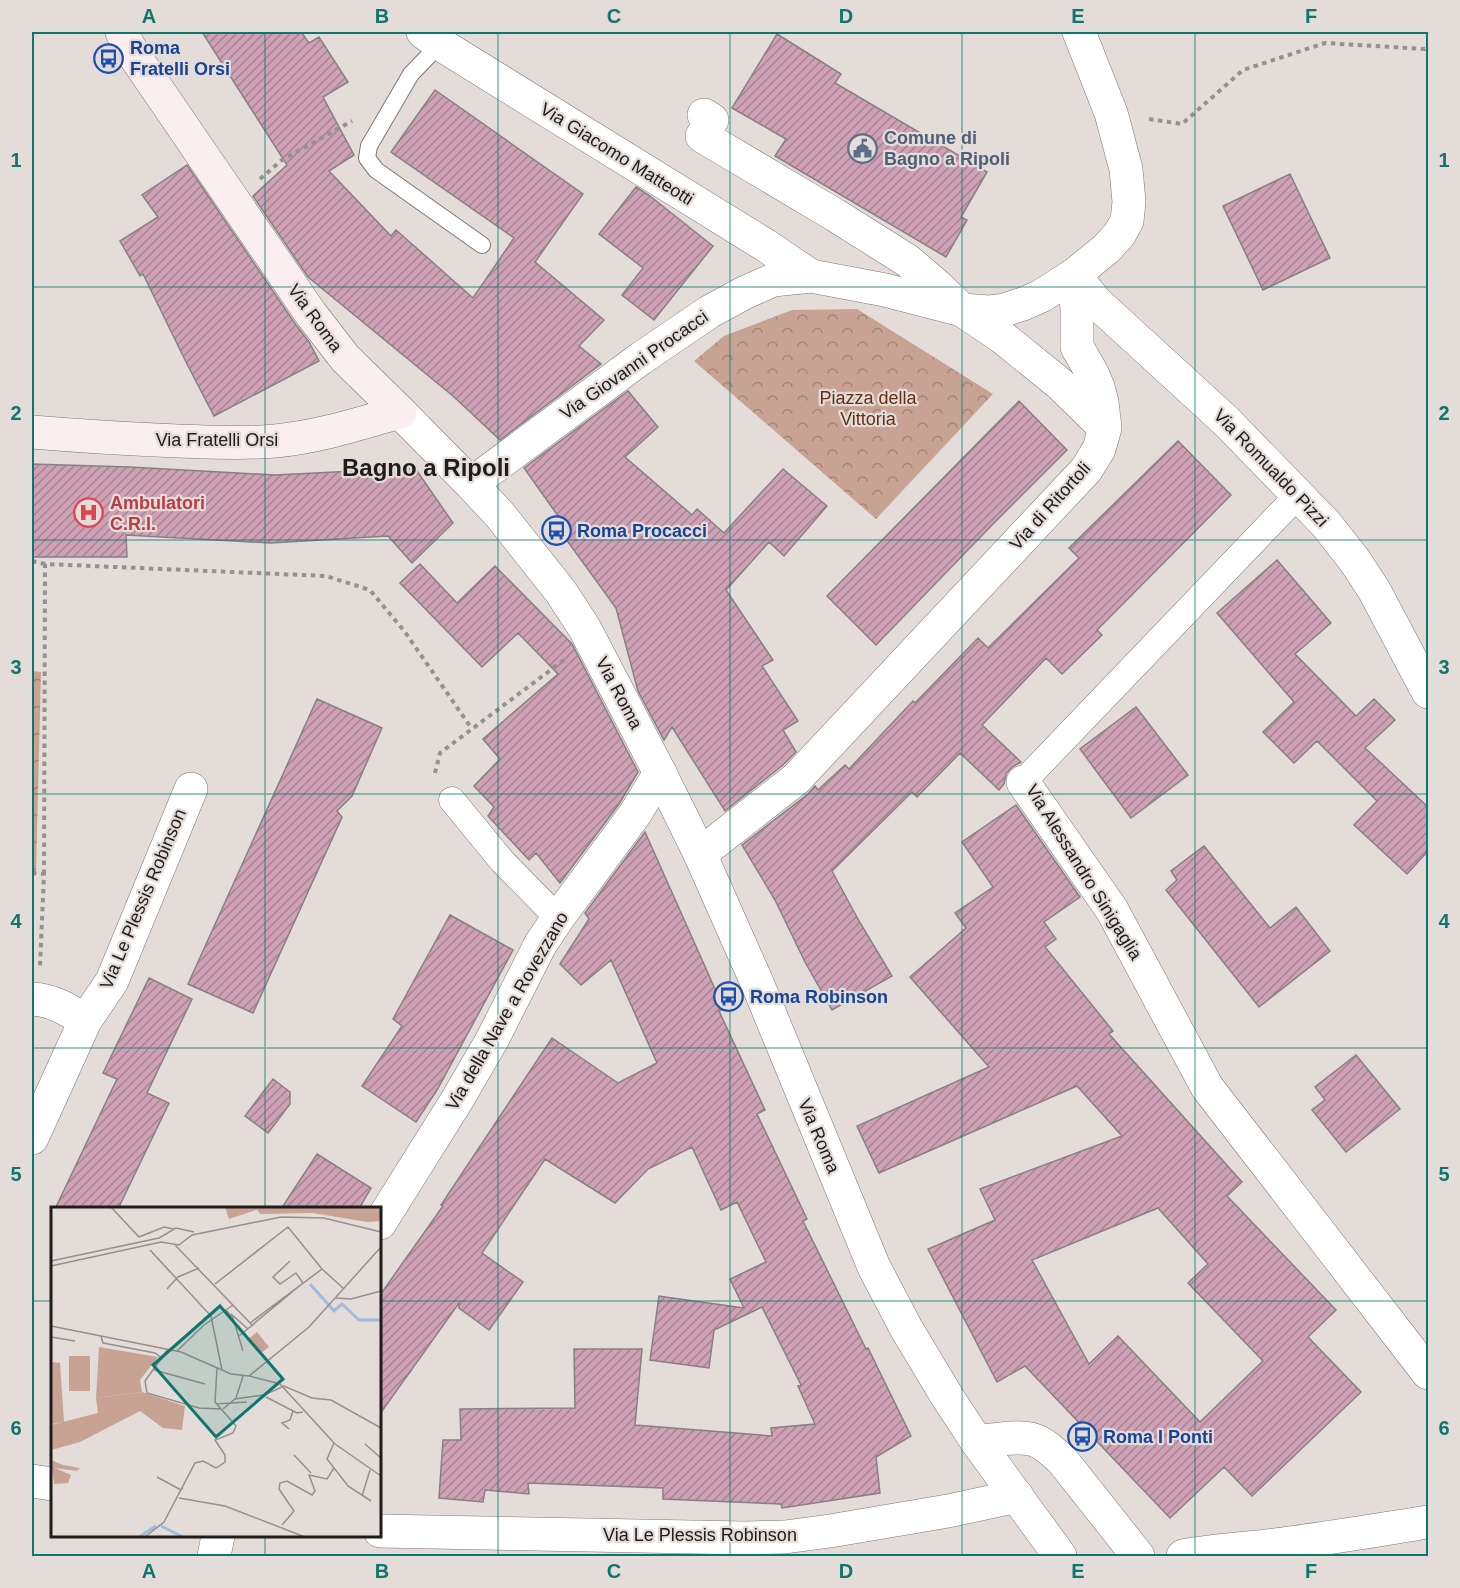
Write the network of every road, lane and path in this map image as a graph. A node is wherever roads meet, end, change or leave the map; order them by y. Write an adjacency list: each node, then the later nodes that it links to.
1 (122, 32): 8 (main road, Via Roma)
2 (1079, 32): 5 (street)
3 (432, 38): 9 (lane); 11 (street, Via Giacomo Matteotti)
4 (1428, 47): 5 (path)
5 (1111, 114): 10 (street)
6 (704, 115): 12 (street)
7 (353, 120): 8 (path)
8 (235, 202): 13 (main road, Via Roma)
9 (482, 245)
10 (1074, 275): 12 (street); 14 (street, Via di Ritortoli); 17 (street, Via Romualdo Pizzi)
11 (811, 276): 12 (street); 16 (street, Via Giovanni Procacci)
12 (962, 310): 14 (street)
13 (400, 412): 15 (main road, Via Fratelli Orsi); 16 (street, Via Roma)
14 (1105, 428): 27 (street, Via di Ritortoli)
15 (32, 432)
16 (471, 484): 23 (street, Via Roma)
17 (1298, 495): 21 (street, Via Romualdo Pizzi); 24 (street, Via Alessandro Sinigaglia)
18 (32, 561): 19 (path)
19 (45, 564): 22 (path); 29 (path)
20 (569, 656): 22 (path)
21 (1428, 692)
22 (472, 729): 26 (path)
23 (660, 773): 27 (street, Via Roma); 30 (street, Via della Nave a Rovezzano)
24 (1023, 782): 35 (street, Via Alessandro Sinigaglia)
25 (191, 789): 32 (street, Via Le Plessis Robinson)
26 (452, 800): 30 (street)
27 (700, 854): 36 (street, Via Roma)
28 (32, 873): 29 (path)
29 (44, 874): 31 (path)
30 (558, 918): 34 (street, Via della Nave a Rovezzano)
31 (35, 999): 32 (street)
32 (85, 1021): 33 (street, Via Le Plessis Robinson)
33 (32, 1138)
34 (381, 1221)
35 (1428, 1373)
36 (977, 1442): 39 (street, Via Roma); 46 (street)
37 (32, 1481): 38 (street)
38 (51, 1484)
39 (1017, 1496): 41 (street, Via Le Plessis Robinson); 45 (street, Via Roma)
40 (1428, 1521): 43 (street)
41 (381, 1531)
42 (218, 1537): 44 (street)
43 (1273, 1551): 47 (street)
44 (214, 1557)
45 (1060, 1557)
46 (1138, 1557)
47 (1184, 1557)

